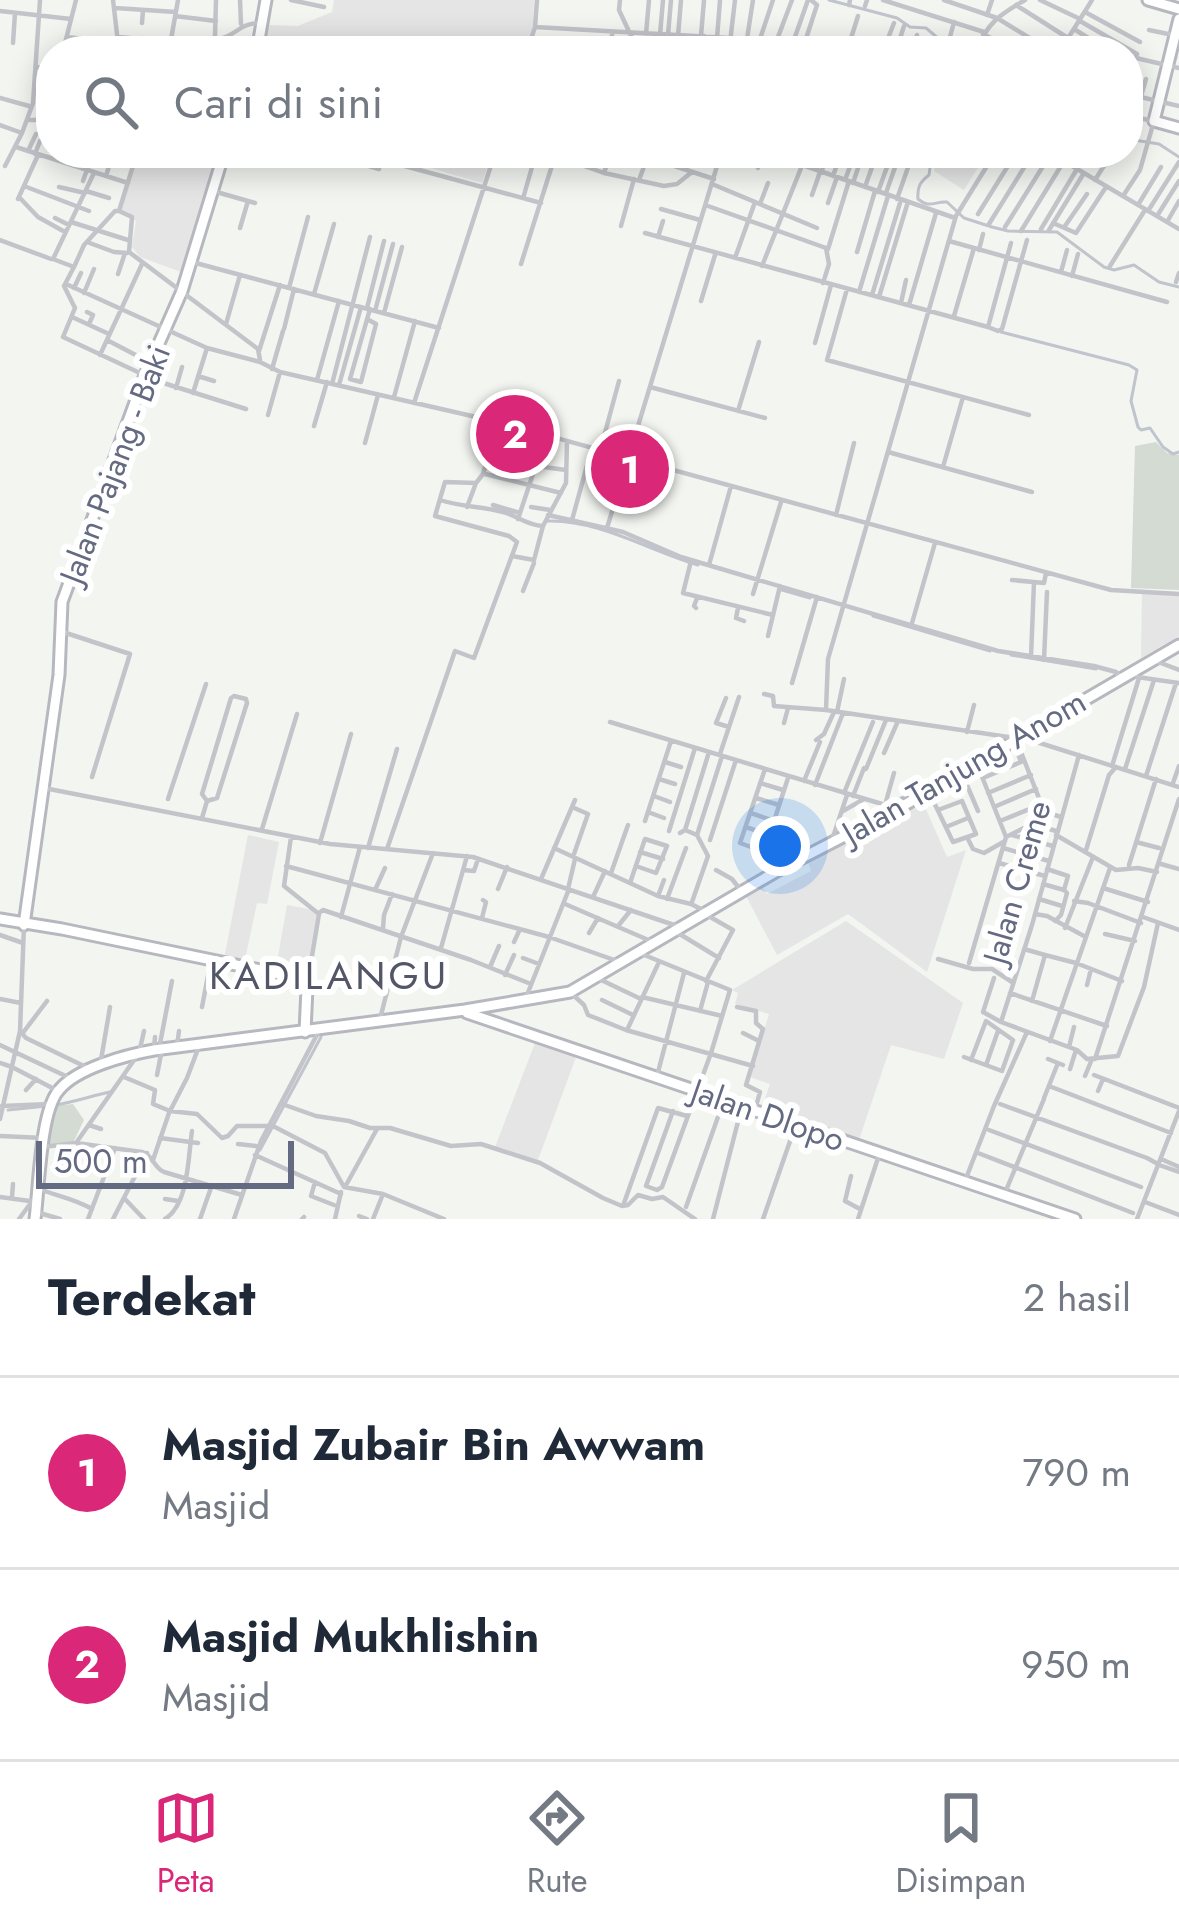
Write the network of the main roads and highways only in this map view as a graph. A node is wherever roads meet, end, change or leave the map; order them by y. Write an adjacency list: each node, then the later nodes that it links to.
1 (266, 0): 6 (main road)
2 (1148, 0): 3 (main road)
3 (1179, 9)
4 (1179, 20): 5 (main road)
5 (1177, 35): 7 (main road)
6 (260, 36)
7 (1173, 67): 8 (main road)
8 (1179, 128)
9 (220, 168): 12 (main road, Jalan Pajang - Baki)
10 (1179, 644): 13 (main road, Jalan Tanjung Anom)
11 (0, 919): 12 (main road)
12 (24, 925): 16 (main road)
13 (496, 1005): 14 (main road, Jalan Tanjung Anom); 15 (main road)
14 (461, 1010): 15 (main road, Jalan Dlopo); 16 (main road, Jalan Tanjung Anom)
15 (494, 1022): 18 (main road, Jalan Dlopo)
16 (304, 1032): 17 (main road, Jalan Tanjung Anom)
17 (35, 1208)
18 (1075, 1219)

